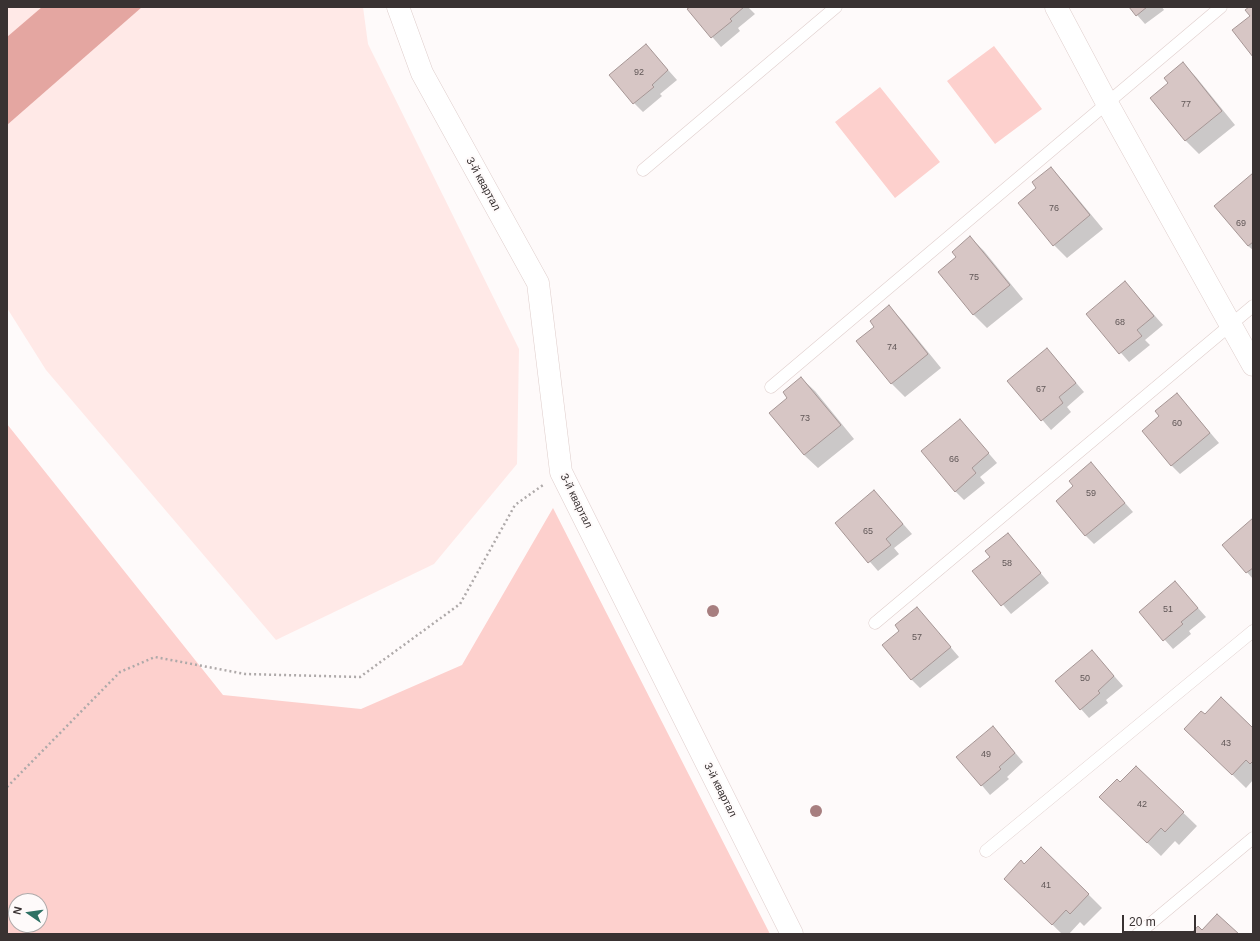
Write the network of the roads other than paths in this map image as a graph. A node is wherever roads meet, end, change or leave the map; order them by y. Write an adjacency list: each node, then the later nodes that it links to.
1 (398, 7): 15 (street, 3-й квартал)
2 (836, 7): 6 (lane)
3 (1056, 7): 5 (street)
4 (1221, 7): 5 (lane)
5 (1107, 103): 8 (street); 10 (lane)
6 (643, 170)
7 (1253, 306): 8 (lane)
8 (1232, 324): 9 (street); 11 (lane)
9 (1253, 365)
10 (771, 387)
11 (875, 623)
12 (1253, 631): 14 (lane)
13 (1253, 838): 16 (lane)
14 (986, 851)
15 (792, 934)
16 (1138, 934)

